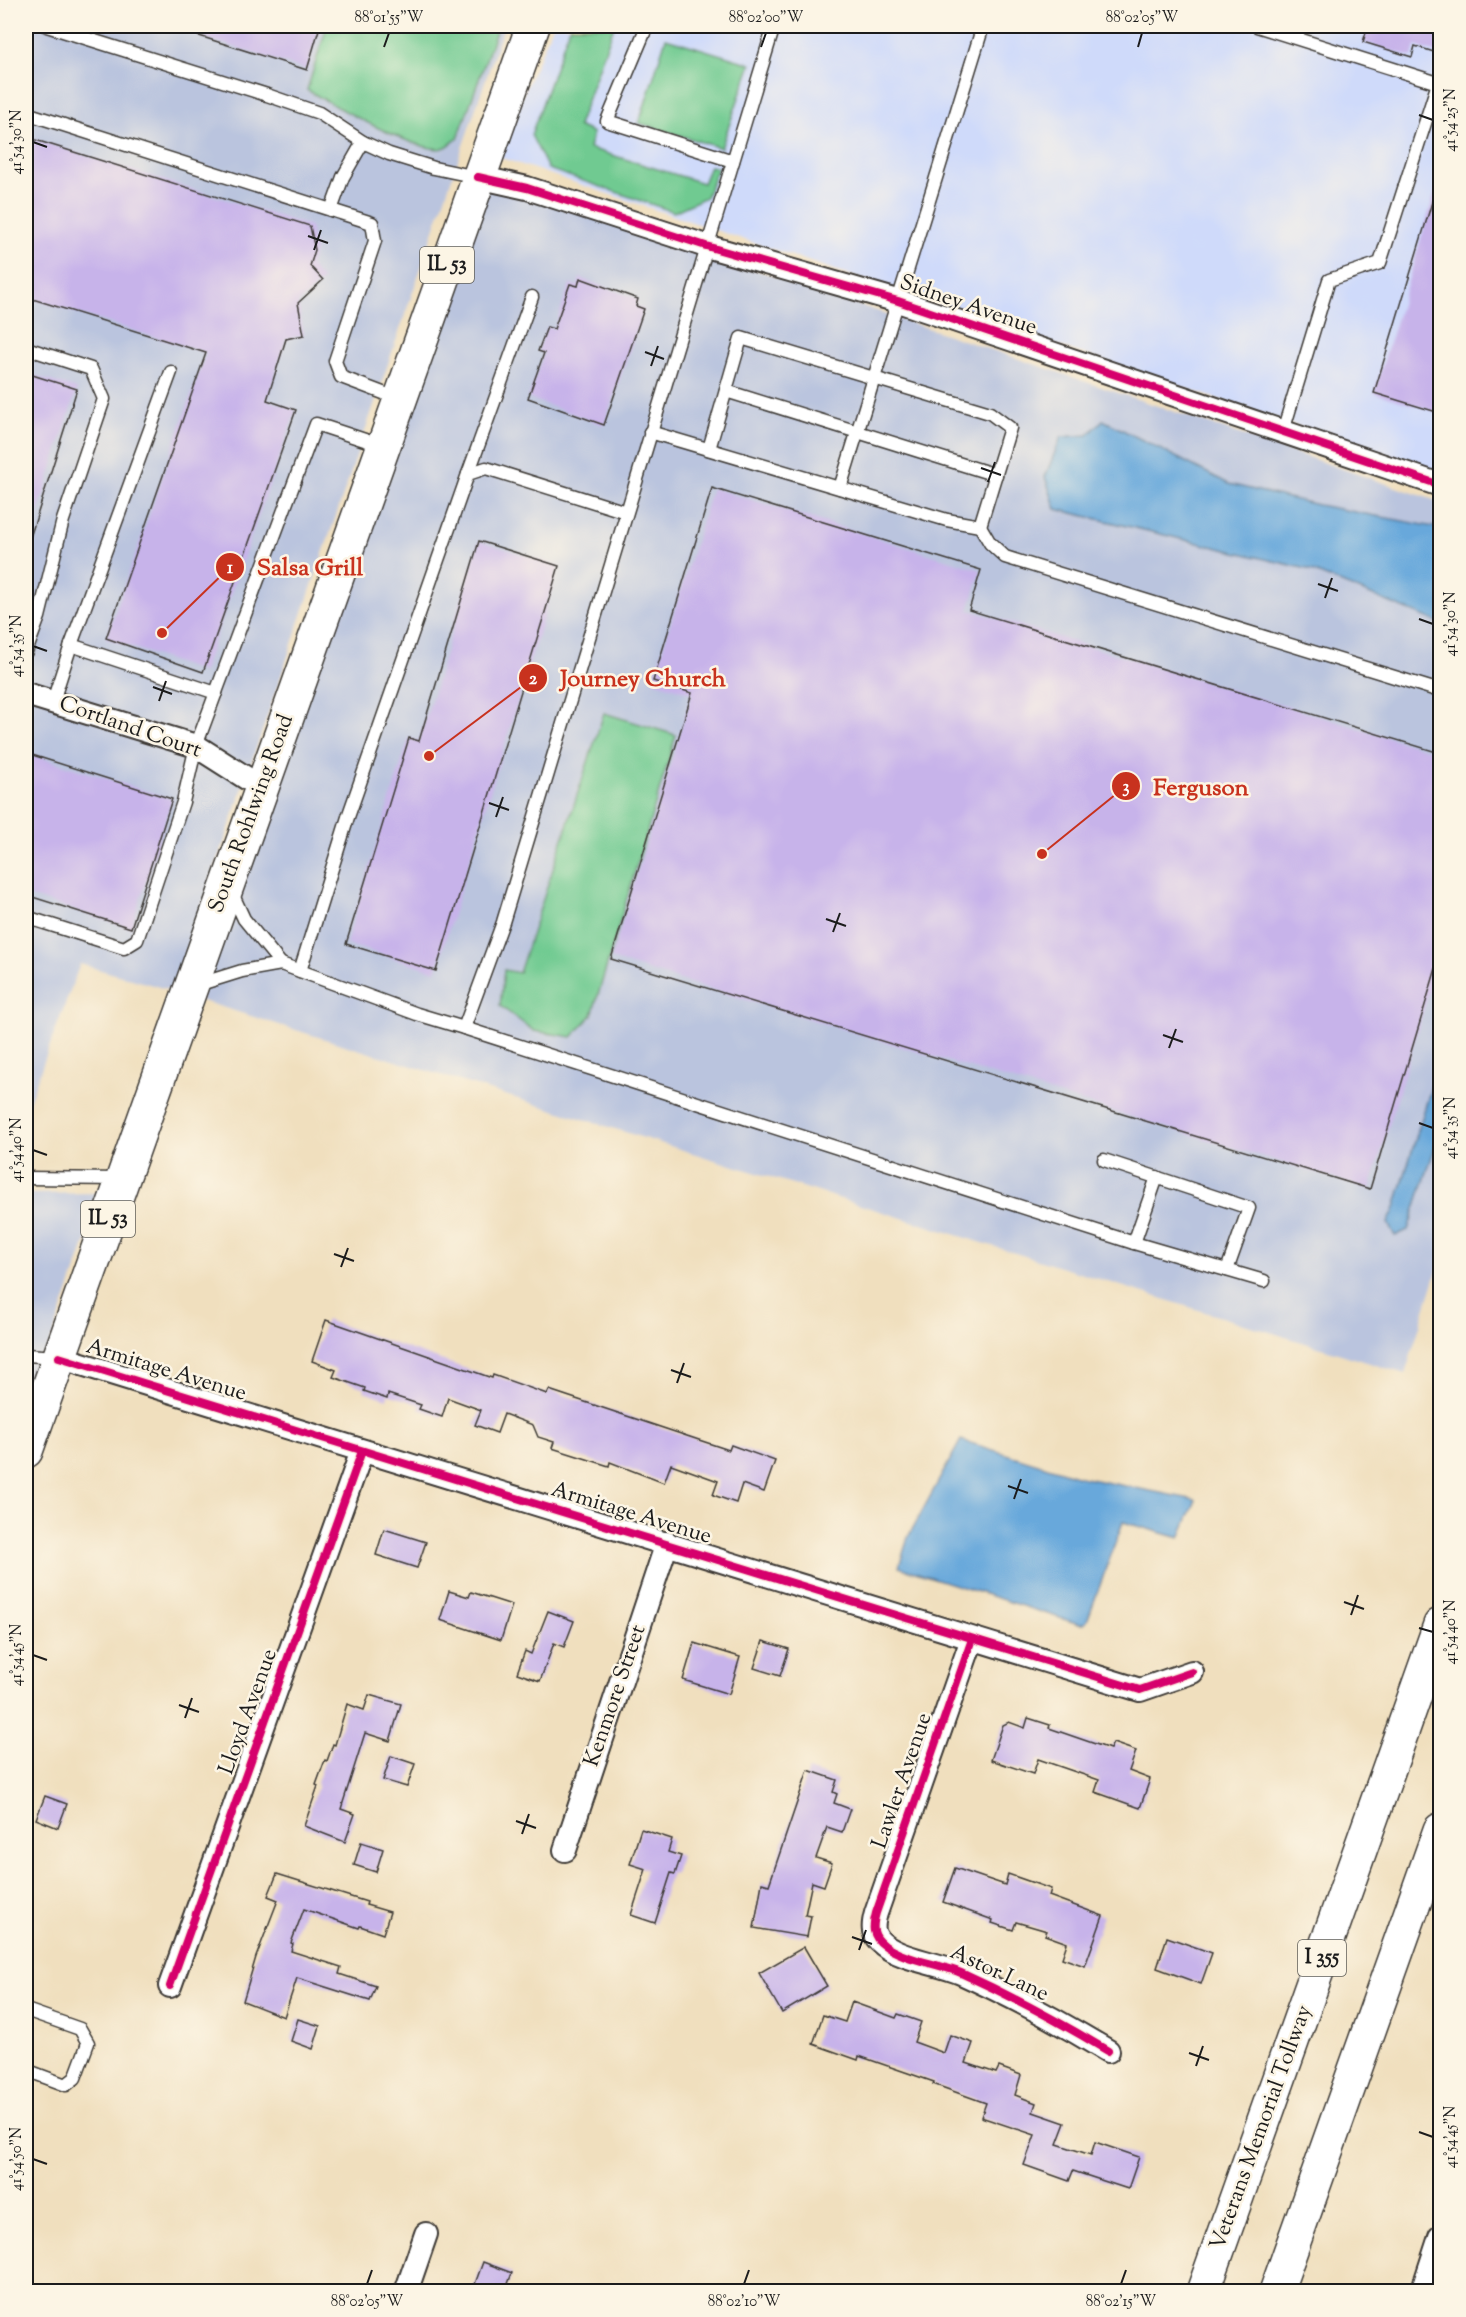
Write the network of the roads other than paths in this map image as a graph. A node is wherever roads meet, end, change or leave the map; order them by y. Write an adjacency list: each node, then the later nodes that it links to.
1 (47, 26): 8 (lane)
2 (533, 26): 10 (main road, IL 53)
3 (647, 26): 9 (lane)
4 (774, 26): 9 (lane)
5 (983, 26): 14 (lane)
6 (1257, 26): 20 (lane)
7 (26, 113): 11 (lane)
8 (363, 142): 10 (lane); 11 (lane)
9 (733, 161): 12 (lane)
10 (478, 177): 12 (street, Sidney Avenue); 19 (main road, South Rohlwing Road / IL 53)
11 (331, 210): 19 (lane)
12 (706, 246): 14 (street, Sidney Avenue); 21 (lane)
13 (532, 297): 25 (lane)
14 (898, 301): 17 (lane); 20 (street, Sidney Avenue)
15 (26, 348): 32 (lane)
16 (171, 372): 31 (lane)
17 (873, 378): 18 (lane); 22 (lane); 26 (lane)
18 (726, 391): 22 (lane); 24 (lane)
19 (400, 399): 23 (main road, South Rohlwing Road / IL 53)
20 (1283, 431): 27 (street, Sidney Avenue)
21 (650, 432): 24 (lane); 29 (lane)
22 (856, 432): 26 (lane); 28 (lane)
23 (383, 446): 34 (lane); 38 (main road, South Rohlwing Road / IL 53)
24 (710, 449): 28 (lane)
25 (468, 474): 29 (lane); 42 (lane)
26 (996, 475): 30 (lane)
27 (1440, 485)
28 (840, 488): 30 (lane)
29 (626, 512): 44 (lane)
30 (980, 526): 33 (lane)
31 (71, 645): 34 (lane); 36 (lane)
32 (26, 652)
33 (1440, 691)
34 (216, 693): 37 (lane)
35 (26, 696): 36 (street, Cortland Court)
36 (53, 701): 37 (street, Cortland Court)
37 (196, 746): 38 (street, Cortland Court); 40 (lane)
38 (262, 788): 39 (main road, South Rohlwing Road / IL 53)
39 (228, 884): 41 (lane); 43 (main road, South Rohlwing Road / IL 53)
40 (26, 917)
41 (281, 964): 42 (lane); 43 (lane)
42 (300, 971): 44 (lane)
43 (191, 987): 48 (main road, South Rohlwing Road / IL 53)
44 (464, 1028): 49 (lane)
45 (1104, 1160): 46 (lane)
46 (1157, 1177): 49 (lane); 50 (lane)
47 (26, 1178): 48 (lane)
48 (122, 1179): 53 (main road, South Rohlwing Road / IL 53)
49 (1134, 1243): 50 (lane)
50 (1227, 1270): 51 (lane)
51 (1264, 1281)
52 (26, 1354): 53 (lane)
53 (59, 1357): 54 (main road, South Rohlwing Road / IL 53); 55 (street, Armitage Avenue)
54 (26, 1450)
55 (362, 1450): 56 (street, Armitage Avenue); 63 (street, Lloyd Avenue)
56 (668, 1543): 58 (street, Armitage Avenue); 61 (street, Kenmore Street)
57 (1440, 1625): 70 (main road, Veterans Memorial Tollway / I 355)
58 (972, 1639): 59 (street, Armitage Avenue); 62 (street, Lawler Avenue)
59 (1192, 1672)
60 (1440, 1830): 71 (main road)
61 (565, 1850)
62 (874, 1936): 65 (street, Astor Lane)
63 (170, 1986)
64 (26, 2010): 66 (lane)
65 (1108, 2051)
66 (26, 2070)
67 (426, 2234): 69 (street)
68 (1440, 2237): 72 (street)
69 (406, 2292)
70 (1203, 2292)
71 (1276, 2292)
72 (1422, 2292)

